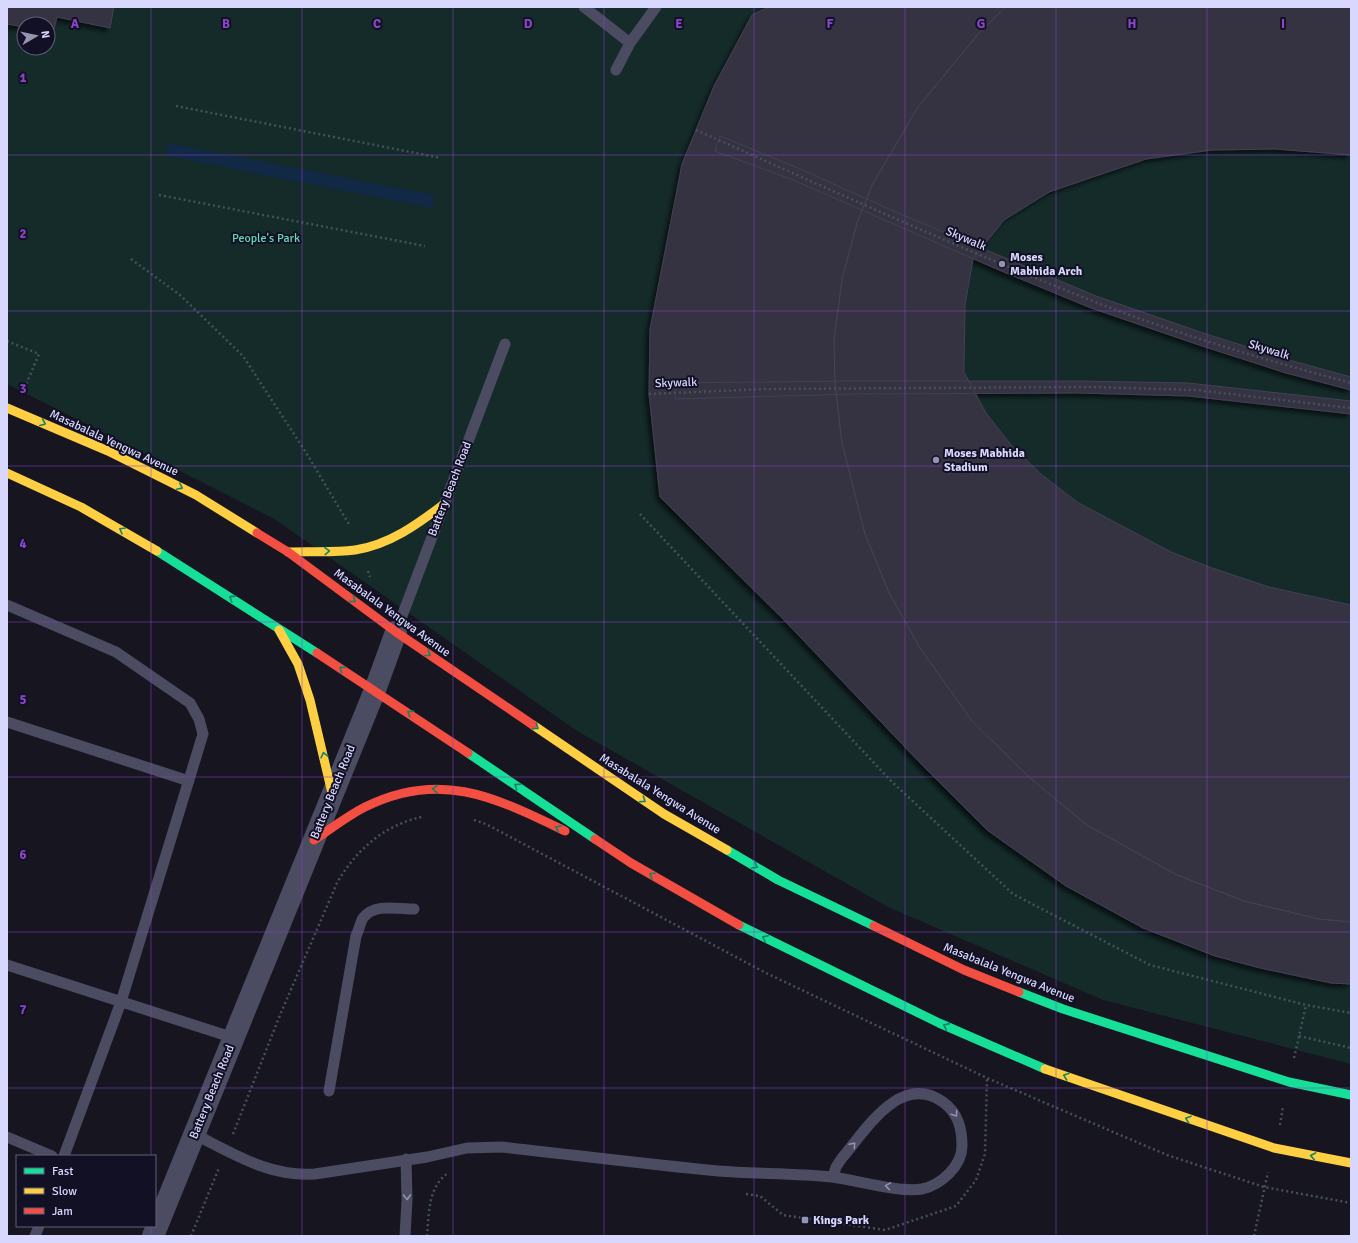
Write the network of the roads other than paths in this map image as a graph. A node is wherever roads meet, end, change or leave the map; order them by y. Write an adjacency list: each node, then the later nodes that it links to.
1 (584, 7): 3 (lane)
2 (656, 7): 3 (lane)
3 (630, 42): 4 (lane)
4 (616, 70)
5 (505, 344): 8 (lane, Battery Beach Road)
6 (11, 409): 9 (main road, Masabalala Yengwa Avenue, one-way to 9)
7 (7, 473): 11 (main road, one-way to 7)
8 (444, 504): 9 (main road, one-way to 8); 12 (lane, Battery Beach Road)
9 (288, 552): 12 (main road, Masabalala Yengwa Avenue, one-way to 12)
10 (7, 605): 15 (lane)
11 (277, 627): 13 (main road, one-way to 11); 16 (main road, one-way to 11)
12 (396, 632): 13 (street, Battery Beach Road); 24 (main road, Masabalala Yengwa Avenue, one-way to 24)
13 (374, 690): 16 (street, Battery Beach Road); 18 (main road, one-way to 13)
14 (7, 722): 15 (lane)
15 (189, 781): 21 (lane)
16 (332, 793): 17 (street, Battery Beach Road)
17 (314, 840): 18 (main road, one-way to 17); 22 (street, Battery Beach Road)
18 (631, 862): 30 (main road, one-way to 18)
19 (414, 909): 23 (lane)
20 (7, 965): 21 (lane)
21 (121, 1002): 22 (lane); 28 (lane)
22 (234, 1038): 25 (street, Battery Beach Road)
23 (329, 1091)
24 (1351, 1095)
25 (194, 1134): 29 (lane); 32 (street, Battery Beach Road)
26 (7, 1137): 27 (lane)
27 (50, 1155)
28 (64, 1155)
29 (406, 1159): 31 (lane); 33 (lane, one-way to 33)
30 (1351, 1163)
31 (833, 1177): 31 (lane, one-way to 31)
32 (153, 1236)
33 (405, 1236)

